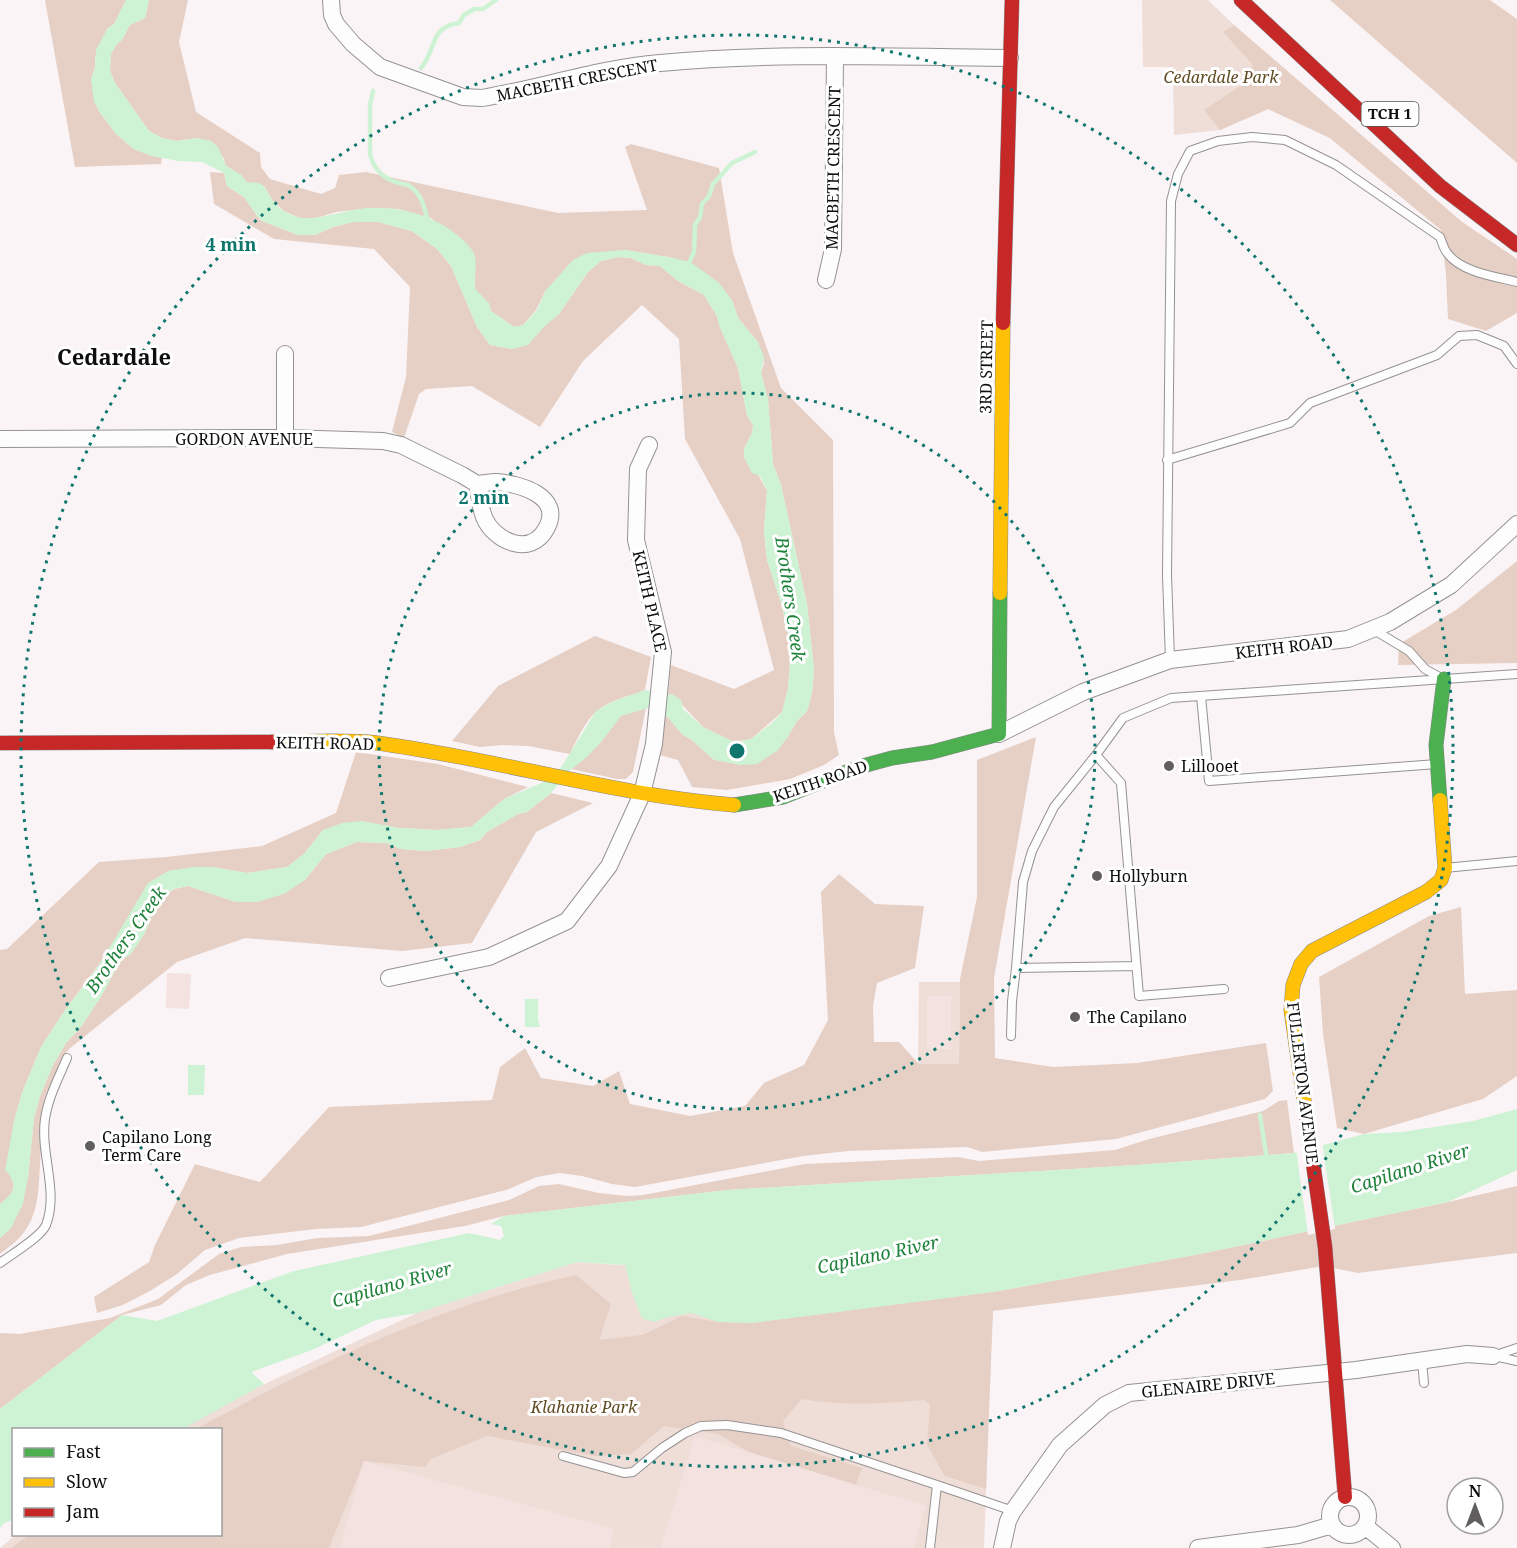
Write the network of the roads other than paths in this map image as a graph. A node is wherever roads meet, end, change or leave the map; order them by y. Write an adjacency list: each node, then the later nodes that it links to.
1 (331, 0): 4 (street, MACBETH CRESCENT)
2 (1012, 0): 5 (main road, 3RD STREET)
3 (1240, 0): 6 (main road, TCH 1)
4 (835, 56): 5 (street, MACBETH CRESCENT); 7 (street, MACBETH CRESCENT)
5 (1010, 58): 23 (main road, 3RD STREET)
6 (1517, 245)
7 (826, 280)
8 (1517, 282): 15 (lane)
9 (285, 354): 12 (street)
10 (1514, 354): 11 (lane); 15 (lane)
11 (1517, 364)
12 (285, 438): 13 (street, GORDON AVENUE); 16 (street, GORDON AVENUE)
13 (0, 439)
14 (649, 445): 27 (street, KEITH PLACE)
15 (1167, 460): 19 (lane)
16 (477, 484): 16 (street)
17 (1517, 524): 18 (street, KEITH ROAD)
18 (1374, 630): 19 (street, KEITH ROAD); 21 (lane)
19 (1170, 660): 23 (street, KEITH ROAD)
20 (1517, 674): 21 (lane)
21 (1443, 679): 22 (lane); 26 (main road)
22 (1201, 696): 25 (lane); 26 (lane)
23 (999, 734): 27 (main road, KEITH ROAD)
24 (0, 743): 27 (main road, KEITH ROAD)
25 (1096, 755): 30 (lane); 31 (lane)
26 (1437, 764): 29 (main road)
27 (642, 794): 32 (street, KEITH PLACE)
28 (1517, 861): 29 (lane)
29 (1445, 868): 41 (main road, FULLERTON AVENUE)
30 (1136, 966): 31 (lane); 33 (lane)
31 (1016, 968): 34 (lane)
32 (389, 978)
33 (1224, 989)
34 (1011, 1036)
35 (67, 1058): 36 (lane)
36 (0, 1263)
37 (1517, 1348): 38 (lane)
38 (1493, 1356): 39 (street, GLENAIRE DRIVE); 40 (lane)
39 (1422, 1361): 41 (street, GLENAIRE DRIVE); 42 (lane)
40 (1517, 1361)
41 (1335, 1372): 45 (main road, FULLERTON AVENUE); 46 (street, GLENAIRE DRIVE)
42 (1425, 1383)
43 (564, 1456): 44 (lane)
44 (937, 1485): 46 (lane); 49 (lane)
45 (1344, 1497): 47 (street); 48 (street)
46 (1013, 1511): 50 (street, GLENAIRE DRIVE)
47 (1332, 1525): 48 (street); 51 (street)
48 (1365, 1526): 52 (street)
49 (930, 1548)
50 (1002, 1548)
51 (1198, 1548)
52 (1392, 1548)

